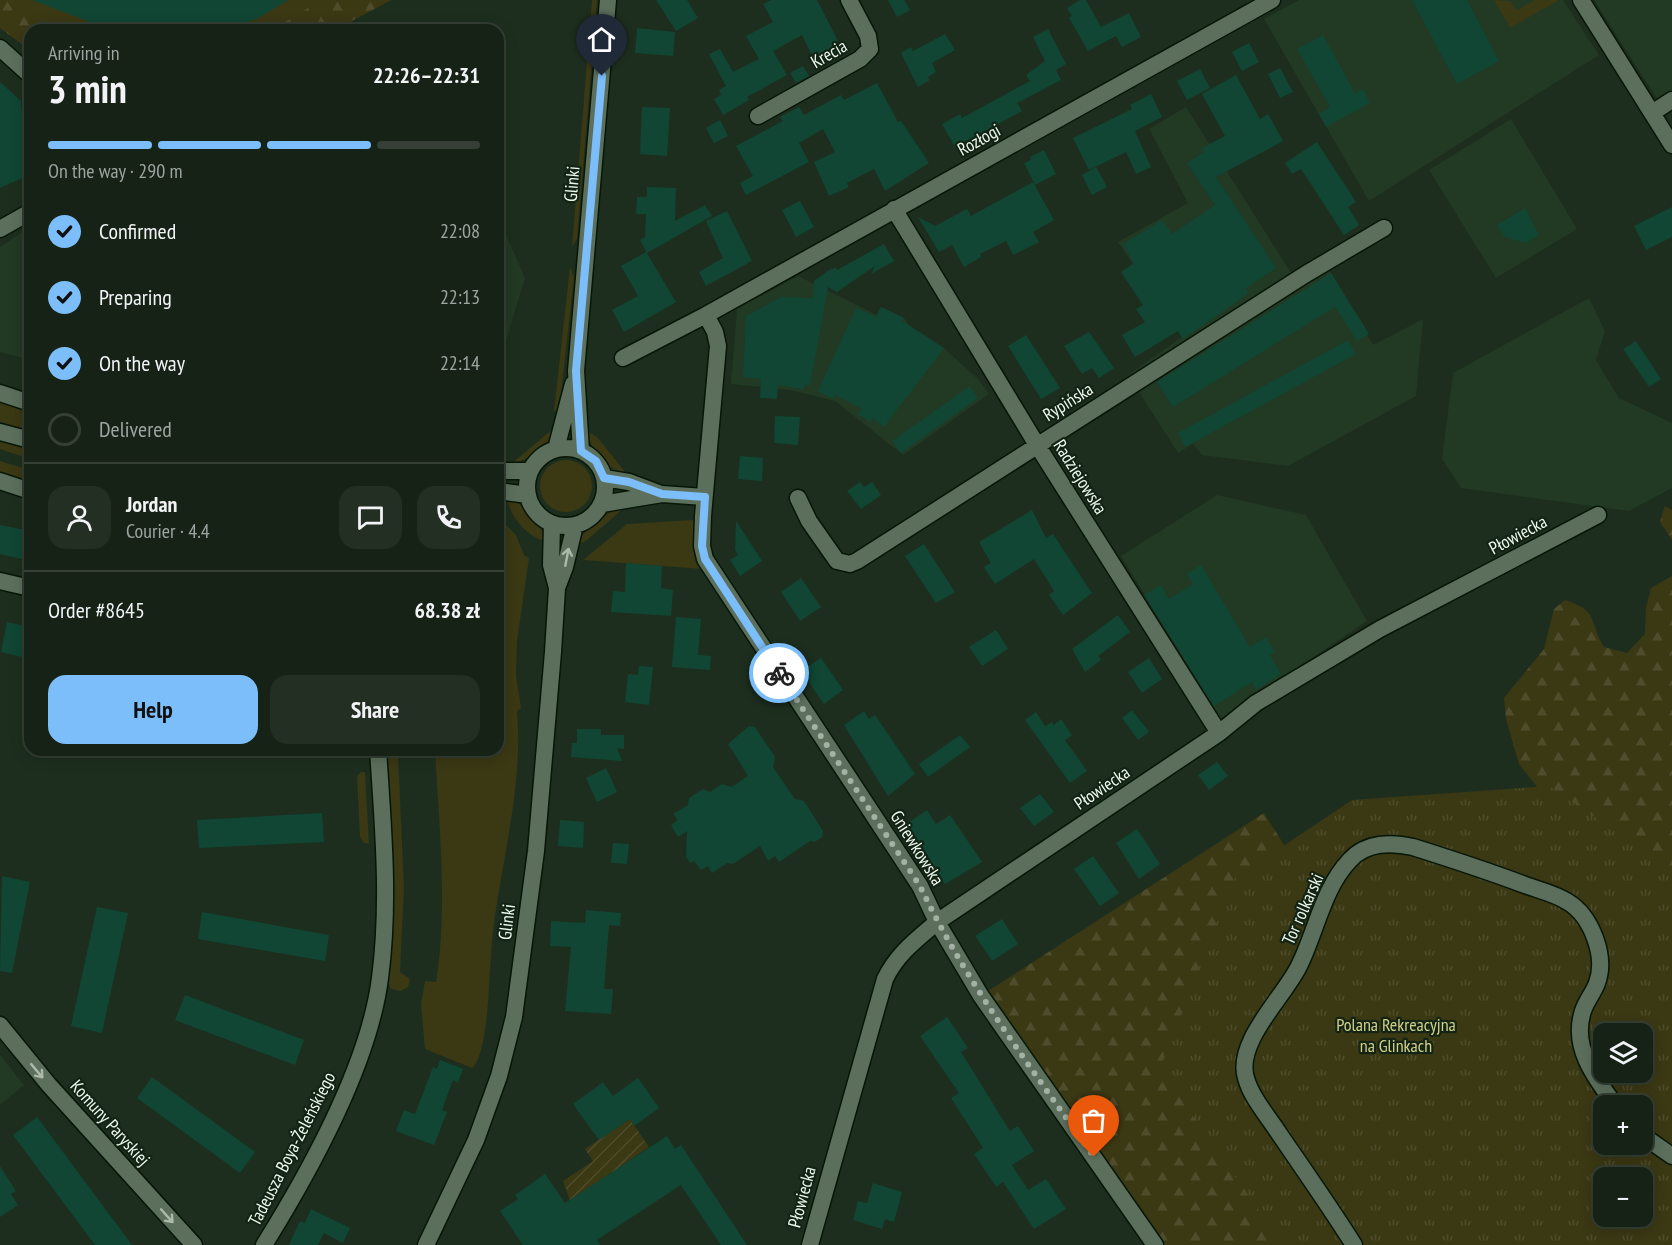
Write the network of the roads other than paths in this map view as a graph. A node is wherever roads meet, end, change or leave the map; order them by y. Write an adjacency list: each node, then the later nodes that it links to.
1 (608, 0): 17 (street, Glinki)
2 (849, 0): 9 (street, Krecia)
3 (1272, 0): 11 (street, Rozłogi)
4 (1581, 0): 8 (street)
5 (0, 48): 6 (street)
6 (24, 70)
7 (1672, 100): 8 (street)
8 (1652, 113): 10 (street)
9 (758, 116)
10 (1672, 145)
11 (894, 209): 15 (street, Rozłogi); 22 (street, Radziejowska)
12 (24, 215): 14 (street)
13 (1384, 228): 22 (street, Rypińska)
14 (0, 229)
15 (706, 315): 16 (street, Rozłogi); 33 (street)
16 (623, 358)
17 (576, 371): 23 (street, Glinki); 24 (street, Glinki)
18 (0, 393): 19 (street)
19 (24, 401)
20 (0, 432): 21 (street)
21 (24, 438)
22 (1037, 445): 34 (street, Rypińska); 42 (street, Radziejowska)
23 (556, 449): 24 (street); 26 (street)
24 (581, 451): 27 (street)
25 (504, 471): 26 (street)
26 (530, 471): 32 (street)
27 (604, 478): 31 (street); 35 (street)
28 (0, 481): 29 (street)
29 (24, 489)
30 (504, 492): 32 (street)
31 (662, 494): 33 (street); 35 (street)
32 (528, 495): 37 (street)
33 (705, 497): 44 (street, Gniewkowska)
34 (798, 498)
35 (602, 504): 38 (street)
36 (1598, 515): 42 (street, Płowiecka)
37 (552, 524): 38 (street); 41 (street, Glinki)
38 (575, 525): 41 (street, Glinki, one-way to 38)
39 (0, 582): 40 (street)
40 (24, 587)
41 (557, 588): 51 (street, Glinki)
42 (1219, 733): 44 (street, Płowiecka)
43 (378, 756): 50 (street, Tadeusza Boya-Żeleńskiego)
44 (937, 922): 52 (street, Płowiecka); 53 (street, Gniewkowska)
45 (0, 1025): 49 (street, Komuny Paryskiej, one-way to 49)
46 (1609, 1095): 54 (street, Tor rolkarski)
47 (1653, 1143): 48 (street)
48 (1672, 1156)
49 (194, 1245)
50 (264, 1245)
51 (426, 1245)
52 (810, 1245)
53 (1155, 1245)
54 (1354, 1245)

